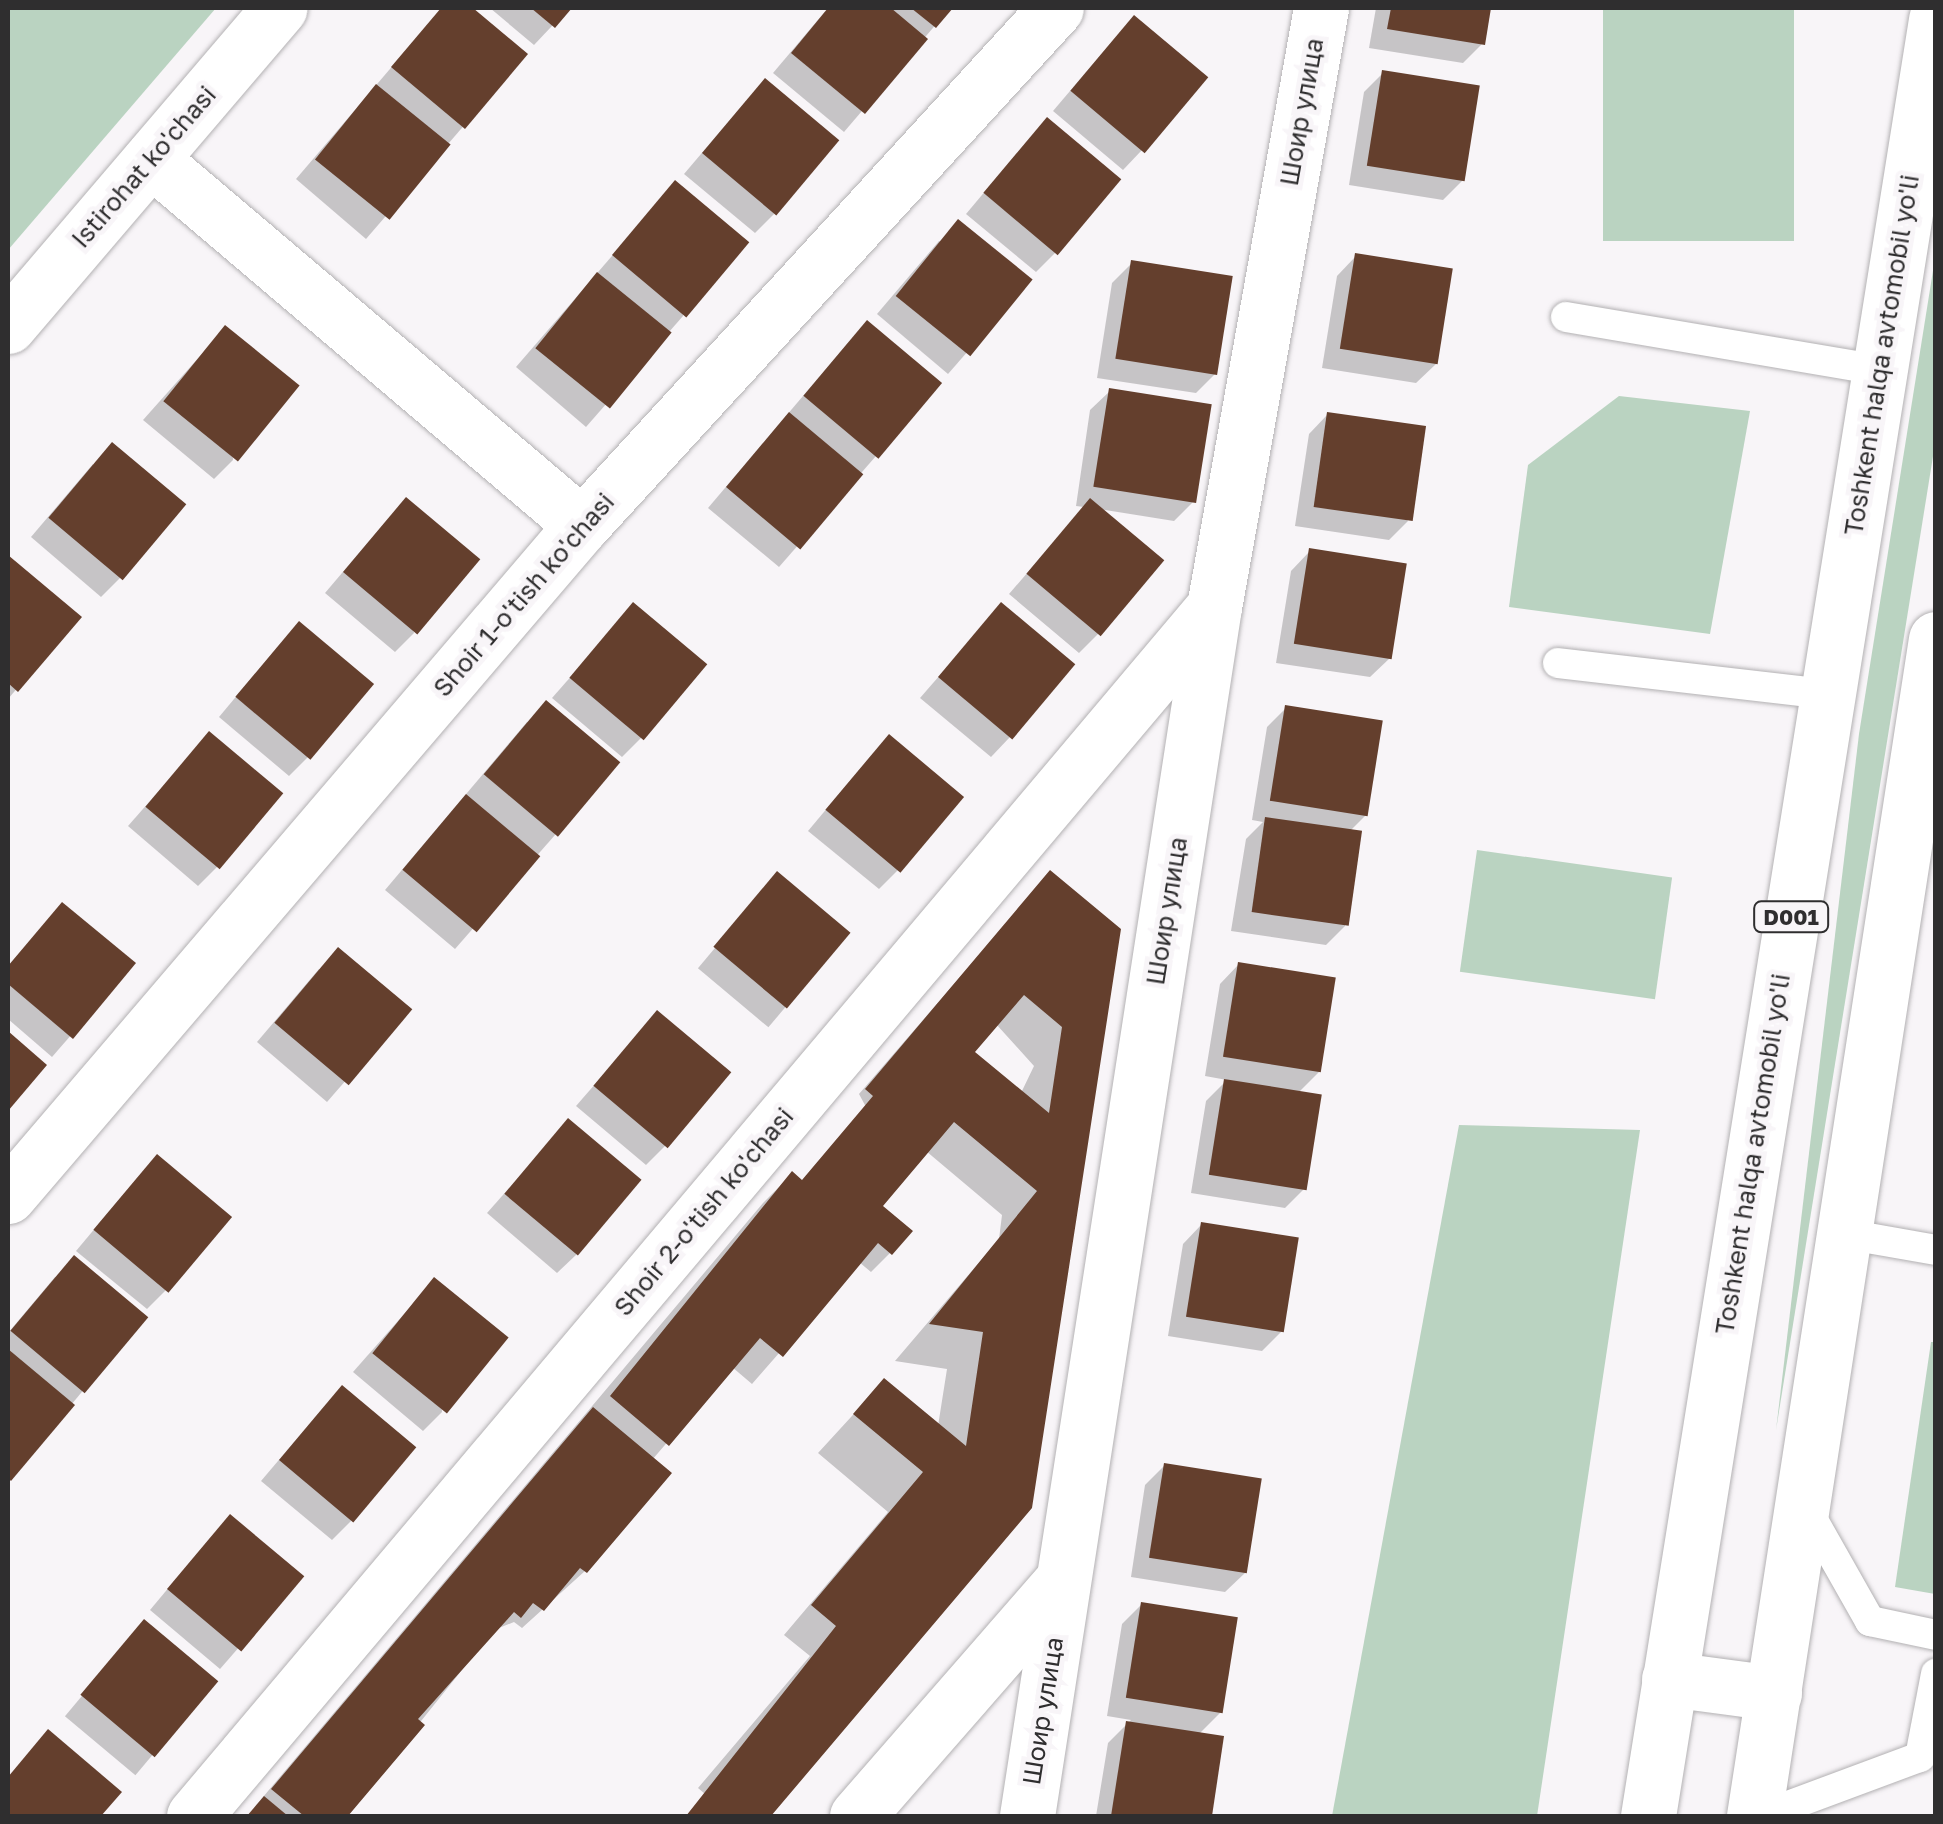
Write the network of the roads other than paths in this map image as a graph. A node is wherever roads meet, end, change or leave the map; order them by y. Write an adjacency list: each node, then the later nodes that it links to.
1 (280, 8): 5 (main road, Istirohat ko'chasi)
2 (1056, 8): 9 (main road, Shoir 1-o'tish ko'chasi)
3 (1320, 8): 10 (main road, Шоир улица)
4 (1936, 18): 8 (main road, Toshkent halqa avtomobil yo'li / D001)
5 (152, 159): 7 (main road, Istirohat ko'chasi); 9 (main road)
6 (1566, 317): 8 (lane)
7 (8, 326)
8 (1879, 370): 13 (main road, Toshkent halqa avtomobil yo'li / D001)
9 (582, 526): 15 (main road, Shoir 1-o'tish ko'chasi)
10 (1214, 607): 19 (main road, Шоир улица); 25 (main road, Shoir 2-o'tish ko'chasi)
11 (1936, 639): 14 (main road)
12 (1558, 663): 13 (lane)
13 (1828, 694): 22 (main road, Toshkent halqa avtomobil yo'li / D001)
14 (1929, 727): 16 (main road)
15 (8, 1196)
16 (1844, 1234): 17 (lane); 18 (main road)
17 (1936, 1250)
18 (1803, 1502): 20 (lane); 23 (main road)
19 (1063, 1580): 26 (main road); 27 (main road, Шоир улица)
20 (1936, 1635)
21 (1936, 1674): 24 (lane)
22 (1669, 1679): 23 (main road); 28 (main road, Toshkent halqa avtomobil yo'li / D001)
23 (1774, 1693): 29 (main road)
24 (1928, 1759): 29 (lane)
25 (194, 1816)
26 (857, 1816)
27 (1026, 1816)
28 (1648, 1816)
29 (1758, 1816)

